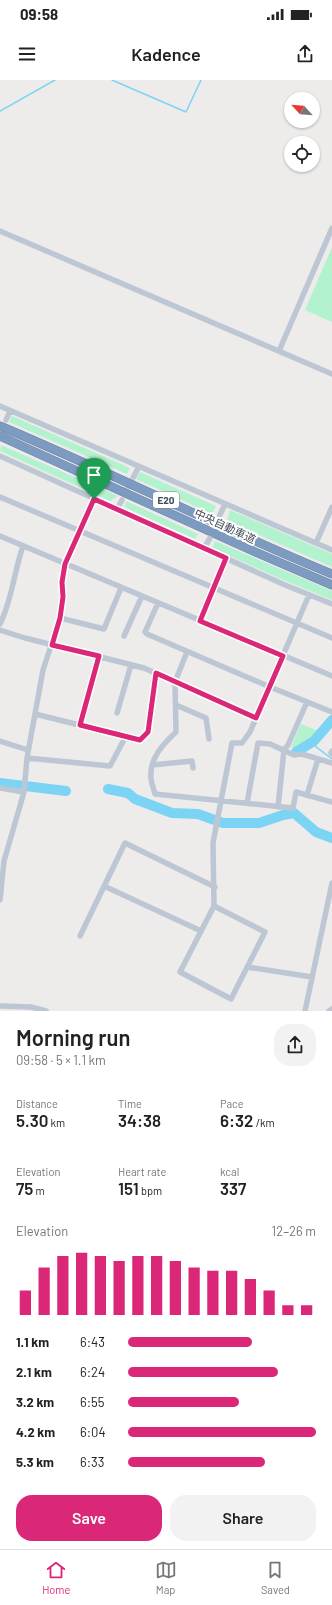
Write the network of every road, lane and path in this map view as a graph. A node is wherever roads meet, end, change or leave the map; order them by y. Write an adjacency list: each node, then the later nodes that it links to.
1 (332, 228): 3 (street)
2 (0, 231): 3 (street)
3 (279, 351): 4 (street)
4 (332, 374)
5 (0, 406): 6 (street)
6 (10, 411): 7 (street); 10 (street)
7 (3, 423): 28 (highway, 中央自動車道 / E20)
8 (0, 436): 29 (highway, 中央自動車道 / E20)
9 (1, 459): 13 (street)
10 (139, 466): 11 (street); 15 (street)
11 (134, 476)
12 (0, 497): 19 (street)
13 (94, 499): 17 (street); 19 (street)
14 (122, 500): 17 (street)
15 (225, 504): 18 (street); 22 (street)
16 (332, 507): 22 (street)
17 (117, 509): 24 (street)
18 (219, 517)
19 (80, 532): 27 (street); 31 (street)
20 (0, 536): 23 (street)
21 (210, 538): 24 (street)
22 (316, 543): 25 (street)
23 (22, 546): 27 (street); 39 (street)
24 (204, 548): 26 (street)
25 (332, 550)
26 (226, 558): 31 (street); 32 (street)
27 (65, 564): 30 (street); 36 (street)
28 (332, 574)
29 (332, 585)
30 (121, 588): 33 (street); 36 (street)
31 (213, 588): 37 (street); 38 (street)
32 (309, 595): 35 (street); 38 (street)
33 (142, 596): 34 (street); 41 (street)
34 (158, 603): 37 (street); 44 (street)
35 (332, 604)
36 (60, 618): 43 (street)
37 (200, 621): 46 (street)
38 (297, 623): 42 (street); 46 (street)
39 (0, 624)
40 (0, 630): 43 (street)
41 (124, 636)
42 (332, 638)
43 (52, 645): 45 (street); 56 (street)
44 (187, 652): 50 (street); 51 (street)
45 (99, 656): 47 (street); 58 (street)
46 (283, 656): 49 (street); 51 (street)
47 (131, 665): 48 (street); 55 (street)
48 (156, 673): 50 (street); 59 (street)
49 (332, 676)
50 (175, 682): 53 (street); 57 (street)
51 (270, 687): 52 (street); 57 (street)
52 (307, 702): 54 (street); 63 (street)
53 (176, 705): 60 (street); 69 (street)
54 (332, 712)
55 (117, 713)
56 (35, 714): 58 (street); 62 (street)
57 (256, 718): 74 (street)
58 (80, 725): 59 (street)
59 (126, 736): 66 (street)
60 (209, 739)
61 (0, 741): 62 (street)
62 (28, 750): 66 (street)
63 (284, 750): 67 (street); 76 (street); 77 (street)
64 (332, 751): 65 (street)
65 (332, 754)
66 (27, 758): 72 (street)
67 (318, 759): 68 (street); 73 (street)
68 (332, 763)
69 (152, 765): 70 (street); 74 (street)
70 (193, 768)
71 (0, 788): 72 (street)
72 (24, 788): 78 (street)
73 (307, 795): 75 (street); 77 (street)
74 (221, 801): 76 (street); 81 (street)
75 (332, 801)
76 (247, 804): 77 (street)
77 (278, 807)
78 (2, 862): 82 (street)
79 (332, 883): 87 (street)
80 (104, 886): 81 (street); 84 (street); 85 (street)
81 (215, 887): 83 (street)
82 (0, 900)
83 (214, 906): 84 (street); 86 (street)
84 (201, 931): 86 (street)
85 (80, 936)
86 (247, 967): 87 (street)
87 (312, 977): 91 (street)
88 (0, 1006): 90 (street)
89 (332, 1009): 92 (street)
90 (46, 1011)
91 (305, 1011)
92 (329, 1011)

